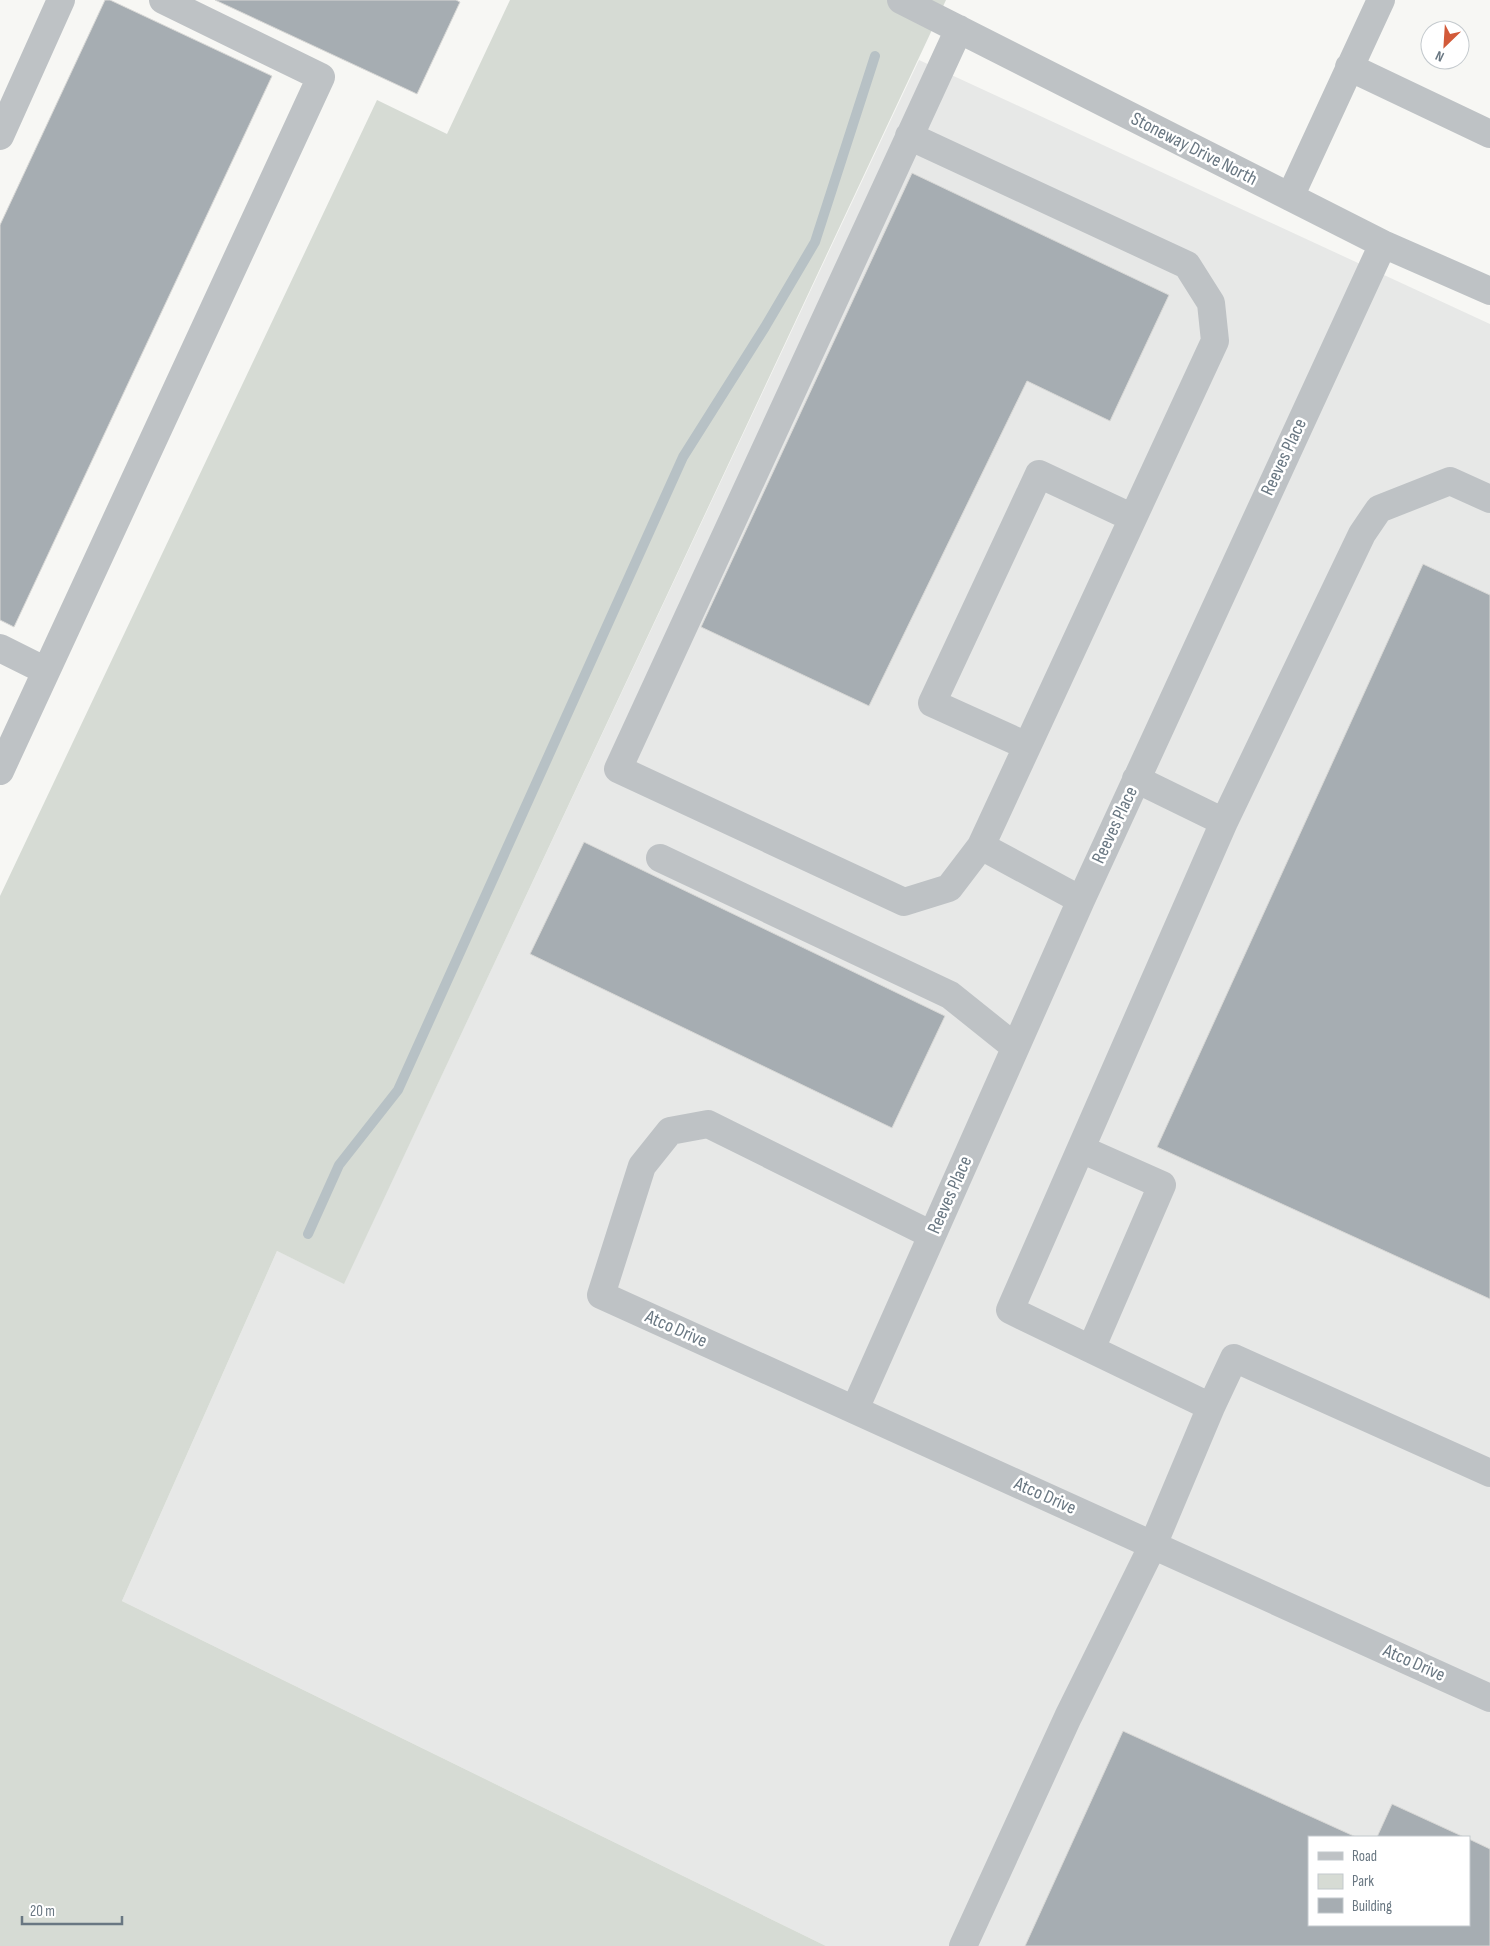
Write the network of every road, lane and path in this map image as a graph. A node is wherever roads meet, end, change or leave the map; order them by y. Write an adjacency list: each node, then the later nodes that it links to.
1 (61, 0): 8 (street)
2 (163, 0): 16 (street)
3 (901, 0): 5 (street, Stoneway Drive North)
4 (1381, 0): 6 (street)
5 (959, 29): 9 (street); 10 (street, Stoneway Drive North)
6 (1349, 67): 7 (street); 10 (street)
7 (1490, 134)
8 (0, 136)
9 (909, 136): 14 (street); 21 (street)
10 (1290, 197): 11 (street, Stoneway Drive North)
11 (1383, 244): 12 (street, Stoneway Drive North); 19 (street, Reeves Place)
12 (1490, 291)
13 (1490, 499): 20 (street)
14 (1132, 518): 17 (street); 17 (street)
15 (0, 648): 16 (street)
16 (46, 671): 18 (street)
17 (1027, 746): 21 (street)
18 (0, 771)
19 (1136, 779): 20 (street); 23 (street, Reeves Place)
20 (1224, 822): 25 (street)
21 (980, 846): 23 (street)
22 (660, 858): 24 (street)
23 (1081, 900): 24 (street, Reeves Place)
24 (1015, 1047): 26 (street, Reeves Place)
25 (1081, 1149): 27 (street); 27 (street)
26 (932, 1235): 29 (street, Reeves Place); 29 (street, Atco Drive)
27 (1090, 1348): 28 (street)
28 (1211, 1407): 30 (street); 31 (street)
29 (855, 1409): 31 (street, Atco Drive)
30 (1490, 1473)
31 (1153, 1545): 32 (street, Atco Drive); 33 (street)
32 (1490, 1698)
33 (963, 1946)

